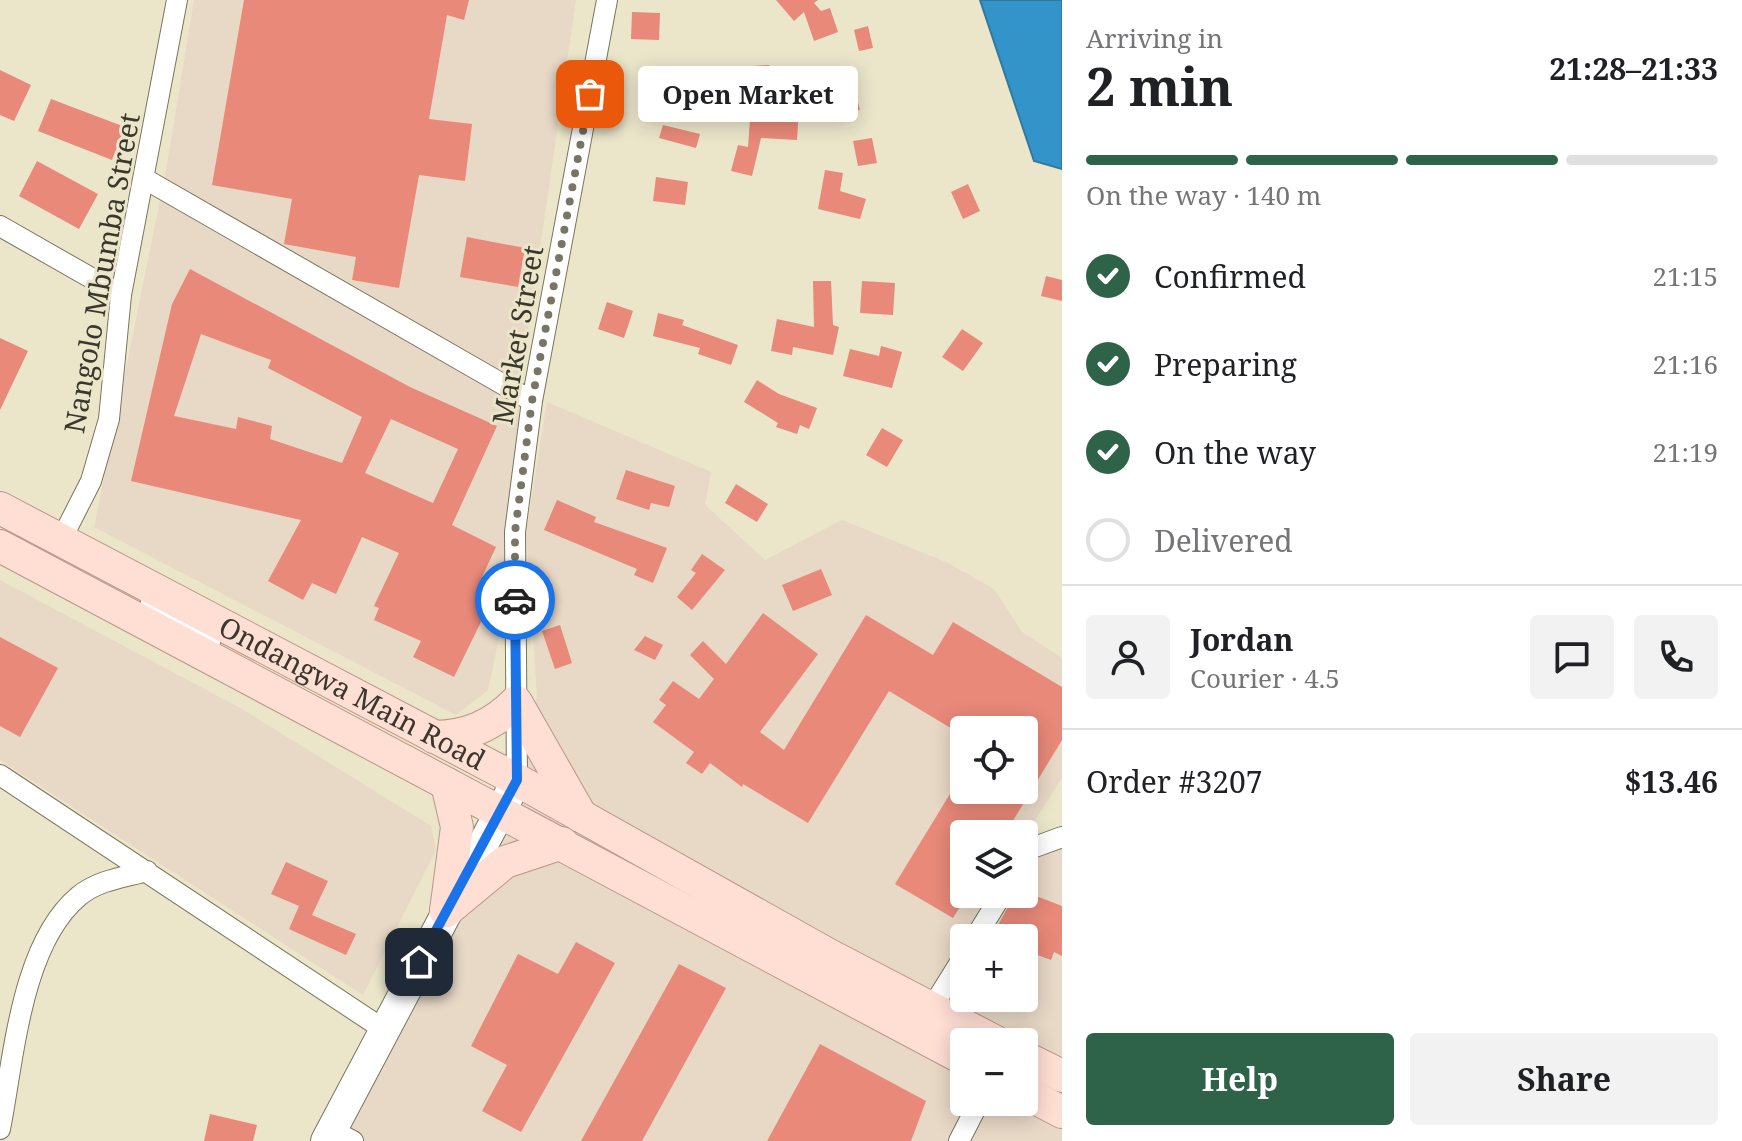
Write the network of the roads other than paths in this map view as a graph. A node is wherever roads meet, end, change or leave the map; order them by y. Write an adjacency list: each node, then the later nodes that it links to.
1 (177, 0): 3 (street, Nangolo Mbumba Street)
2 (607, 0): 6 (street, Market Street)
3 (145, 179): 5 (street, Nangolo Mbumba Street); 6 (street)
4 (0, 226): 5 (street)
5 (121, 295): 8 (street, Nangolo Mbumba Street)
6 (532, 401): 10 (street, Market Street)
7 (0, 508): 8 (main road, Ondangwa Main Road)
8 (61, 540): 11 (street); 12 (main road, Ondangwa Main Road)
9 (0, 546): 11 (main road, Ondangwa Main Road)
10 (516, 702): 12 (main road); 14 (street, Market Street); 17 (main road)
11 (306, 709): 15 (main road, Ondangwa Main Road)
12 (434, 737): 14 (main road, Ondangwa Main Road)
13 (0, 775): 21 (street)
14 (517, 780): 16 (street); 17 (main road, Ondangwa Main Road)
15 (447, 784): 16 (main road, Ondangwa Main Road); 22 (main road)
16 (500, 811): 19 (main road, Ondangwa Main Road); 22 (street)
17 (581, 816): 24 (main road, Ondangwa Main Road)
18 (1062, 837): 20 (street)
19 (562, 843): 22 (main road); 24 (main road, Ondangwa Main Road)
20 (1038, 846)
21 (147, 871): 25 (street); 33 (street)
22 (446, 911): 25 (street)
23 (950, 978): 24 (street)
24 (923, 1021): 26 (main road, Ondangwa Main Road); 27 (main road, Ondangwa Main Road)
25 (383, 1029): 34 (street)
26 (950, 1029)
27 (950, 1046)
28 (1038, 1064): 29 (main road)
29 (1062, 1076)
30 (1038, 1099): 31 (main road)
31 (1062, 1112)
32 (972, 1116): 35 (street)
33 (0, 1129)
34 (337, 1137)
35 (959, 1141)

